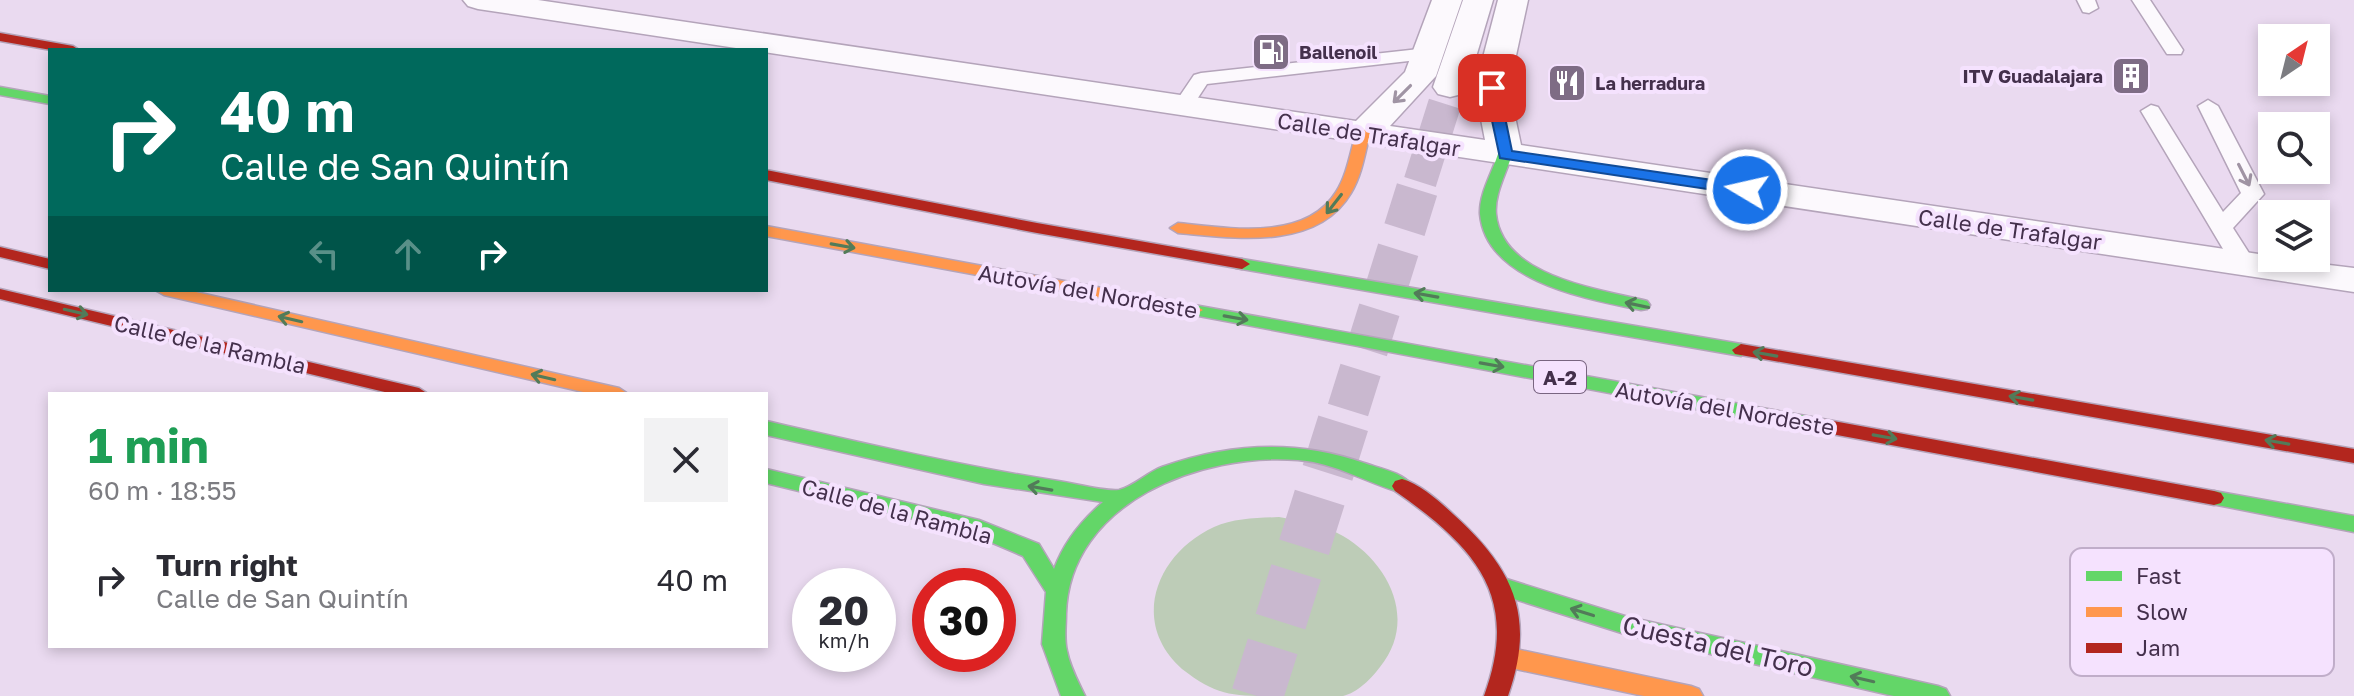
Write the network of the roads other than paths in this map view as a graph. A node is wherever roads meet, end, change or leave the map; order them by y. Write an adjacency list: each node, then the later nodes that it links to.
1 (478, 0): 13 (street, Calle de Trafalgar)
2 (1447, 0): 9 (street)
3 (1478, 0): 10 (street)
4 (1513, 0): 17 (street)
5 (2141, 0): 8 (lane)
6 (0, 37): 7 (main road)
7 (62, 48)
8 (2174, 50)
9 (1428, 54): 13 (lane); 16 (street, one-way to 16)
10 (1450, 87)
11 (0, 91): 12 (main road)
12 (48, 100)
13 (1183, 106): 16 (street, Calle de Trafalgar)
14 (2208, 106): 22 (lane, one-way to 22)
15 (2151, 111): 22 (lane)
16 (1363, 133): 17 (street, Calle de Trafalgar); 21 (main road, one-way to 21)
17 (1505, 154): 26 (street, Calle de Trafalgar); 30 (main road, one-way to 17)
18 (768, 175): 19 (main road)
19 (800, 181): 20 (main road); 34 (main road, one-way to 19)
20 (1050, 212)
21 (1153, 225)
22 (2221, 227): 26 (lane)
23 (768, 231): 37 (main road, Autovía del Nordeste / A-2, one-way to 37)
24 (0, 252): 25 (main road)
25 (48, 264)
26 (2244, 264): 27 (street, Calle de Trafalgar)
27 (2354, 280)
28 (173, 292): 32 (main road, one-way to 28)
29 (0, 294): 31 (main road, Calle de la Rambla, one-way to 31)
30 (1655, 308)
31 (411, 392)
32 (610, 392)
33 (768, 428): 36 (main road, one-way to 33)
34 (2354, 456)
35 (768, 476): 39 (main road, Calle de la Rambla)
36 (1118, 497): 38 (main road); 39 (main road)
37 (2354, 524)
38 (1500, 586): 40 (main road); 44 (main road, Cuesta del Toro, one-way to 38)
39 (1055, 588): 41 (main road)
40 (1511, 658): 42 (main road); 43 (main road)
41 (1073, 696)
42 (1496, 696)
43 (1691, 696)
44 (1938, 696)

